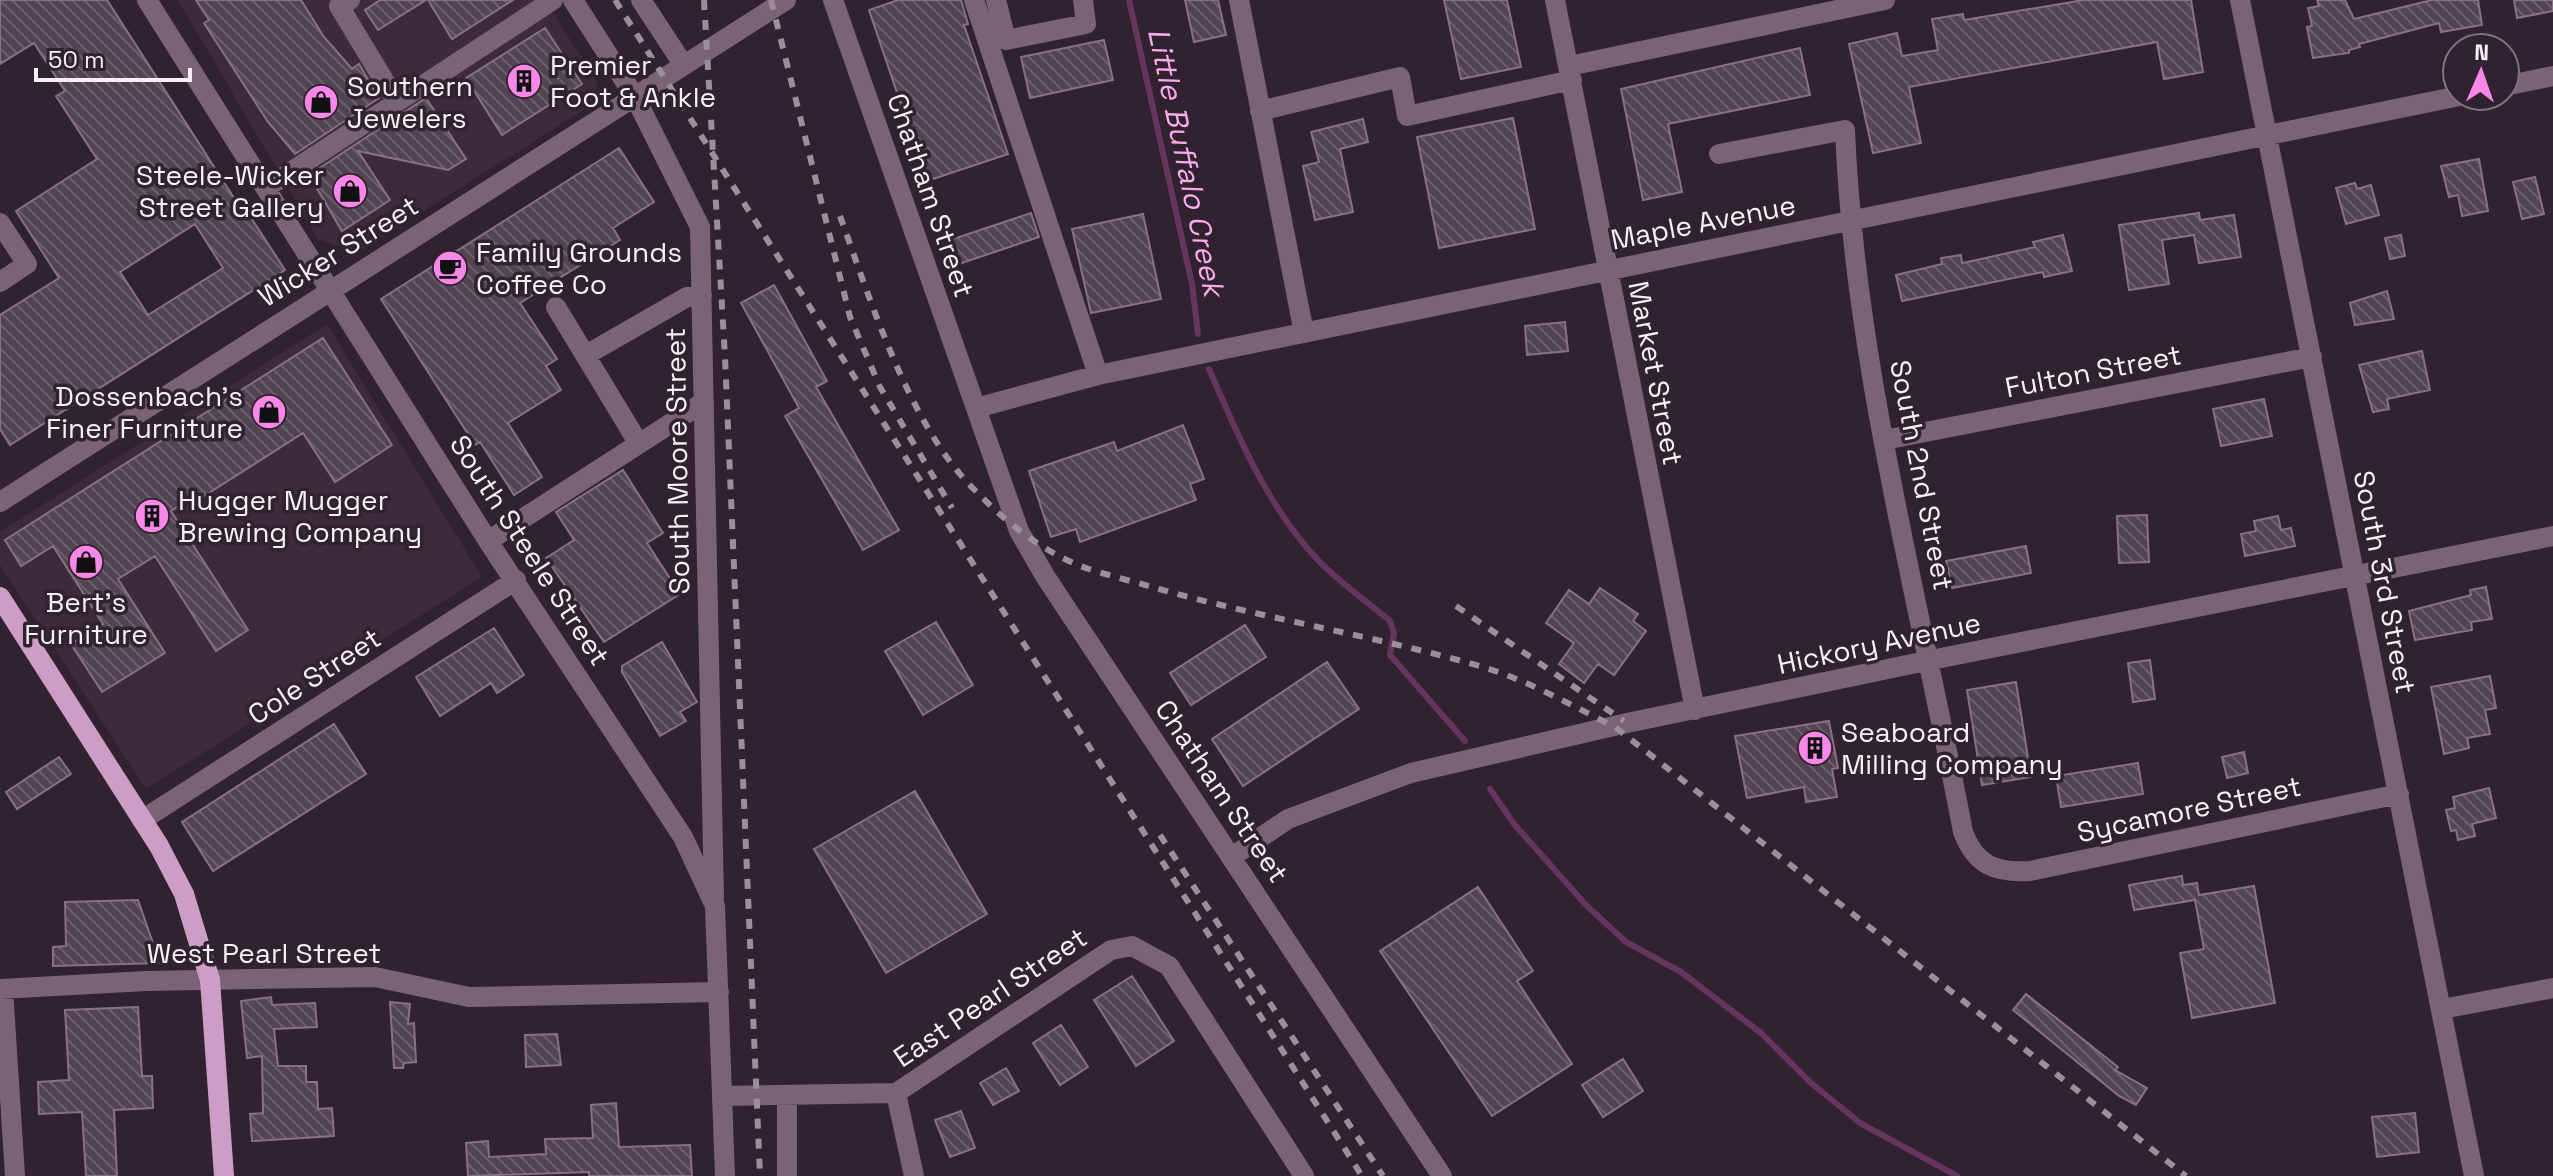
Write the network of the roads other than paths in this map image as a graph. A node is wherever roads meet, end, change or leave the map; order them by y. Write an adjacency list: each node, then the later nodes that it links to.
1 (147, 0): 25 (street, South Steele Street)
2 (350, 0): 21 (street)
3 (553, 0): 21 (street)
4 (573, 0): 19 (street, South Moore Street)
5 (641, 0): 15 (street)
6 (786, 0): 15 (street, Wicker Street)
7 (833, 0): 38 (street, Chatham Street)
8 (974, 0): 36 (street)
9 (996, 0): 10 (street)
10 (1083, 0)
11 (1239, 0): 22 (street)
12 (1555, 0): 16 (street, Market Street)
13 (1885, 0): 16 (street)
14 (2240, 0): 23 (street, South 3rd Street)
15 (683, 64): 19 (street, Wicker Street)
16 (1570, 73): 22 (street); 28 (street, Market Street)
17 (2553, 76): 18 (street)
18 (2521, 83)
19 (635, 97): 30 (street, Wicker Street); 31 (street, South Moore Street)
20 (2441, 100): 23 (street, Maple Avenue)
21 (397, 102): 25 (street)
22 (1260, 111): 33 (street)
23 (2267, 136): 27 (street, Maple Avenue); 35 (street, South 3rd Street)
24 (1719, 154): 27 (street, South 2nd Street)
25 (266, 188): 30 (street, South Steele Street)
26 (0, 223): 29 (street)
27 (1849, 223): 28 (street, Maple Avenue); 39 (street, South 2nd Street)
28 (1606, 270): 33 (street, Maple Avenue); 48 (street, Market Street)
29 (0, 282)
30 (330, 290): 41 (street, Wicker Street); 43 (street, South Steele Street)
31 (702, 296): 34 (street); 37 (street, South Moore Street)
32 (556, 307): 34 (street)
33 (1304, 333): 36 (street, Maple Avenue)
34 (586, 355): 40 (street)
35 (2312, 357): 39 (street, Fulton Street); 44 (street, South 3rd Street)
36 (1098, 375): 38 (street, Maple Avenue)
37 (704, 402): 40 (street); 53 (street, South Moore Street)
38 (979, 416): 51 (street, Chatham Street)
39 (1884, 440): 47 (street, South 2nd Street)
40 (639, 444): 43 (street)
41 (0, 502)
42 (2553, 536): 44 (street, Hickory Avenue)
43 (488, 541): 45 (street, South Steele Street)
44 (2355, 576): 47 (street, Hickory Avenue); 49 (street, South 3rd Street)
45 (516, 580): 50 (street, Cole Street); 53 (street, South Steele Street)
46 (0, 597): 50 (main road)
47 (1931, 660): 48 (street, Hickory Avenue); 52 (street, South 2nd Street)
48 (1695, 710): 51 (street, Hickory Avenue)
49 (2399, 794): 52 (street, Sycamore Street); 58 (street, South 3rd Street)
50 (142, 820): 54 (main road)
51 (1233, 856): 68 (street, Chatham Street)
52 (1990, 868)
53 (715, 906): 57 (street, South Steele Street)
54 (210, 980): 56 (street, West Pearl Street); 57 (street, West Pearl Street); 63 (main road)
55 (2553, 988): 58 (street)
56 (2, 989): 62 (street)
57 (719, 992): 60 (street, South Steele Street)
58 (2442, 1009): 69 (street, South 3rd Street)
59 (896, 1093): 61 (street, East Pearl Street); 66 (street); 67 (street, East Pearl Street)
60 (724, 1096): 61 (street, East Pearl Street); 64 (street, South Steele Street)
61 (787, 1097): 65 (street)
62 (15, 1176)
63 (224, 1176)
64 (725, 1176)
65 (787, 1176)
66 (914, 1176)
67 (1304, 1176)
68 (1442, 1176)
69 (2474, 1176)

